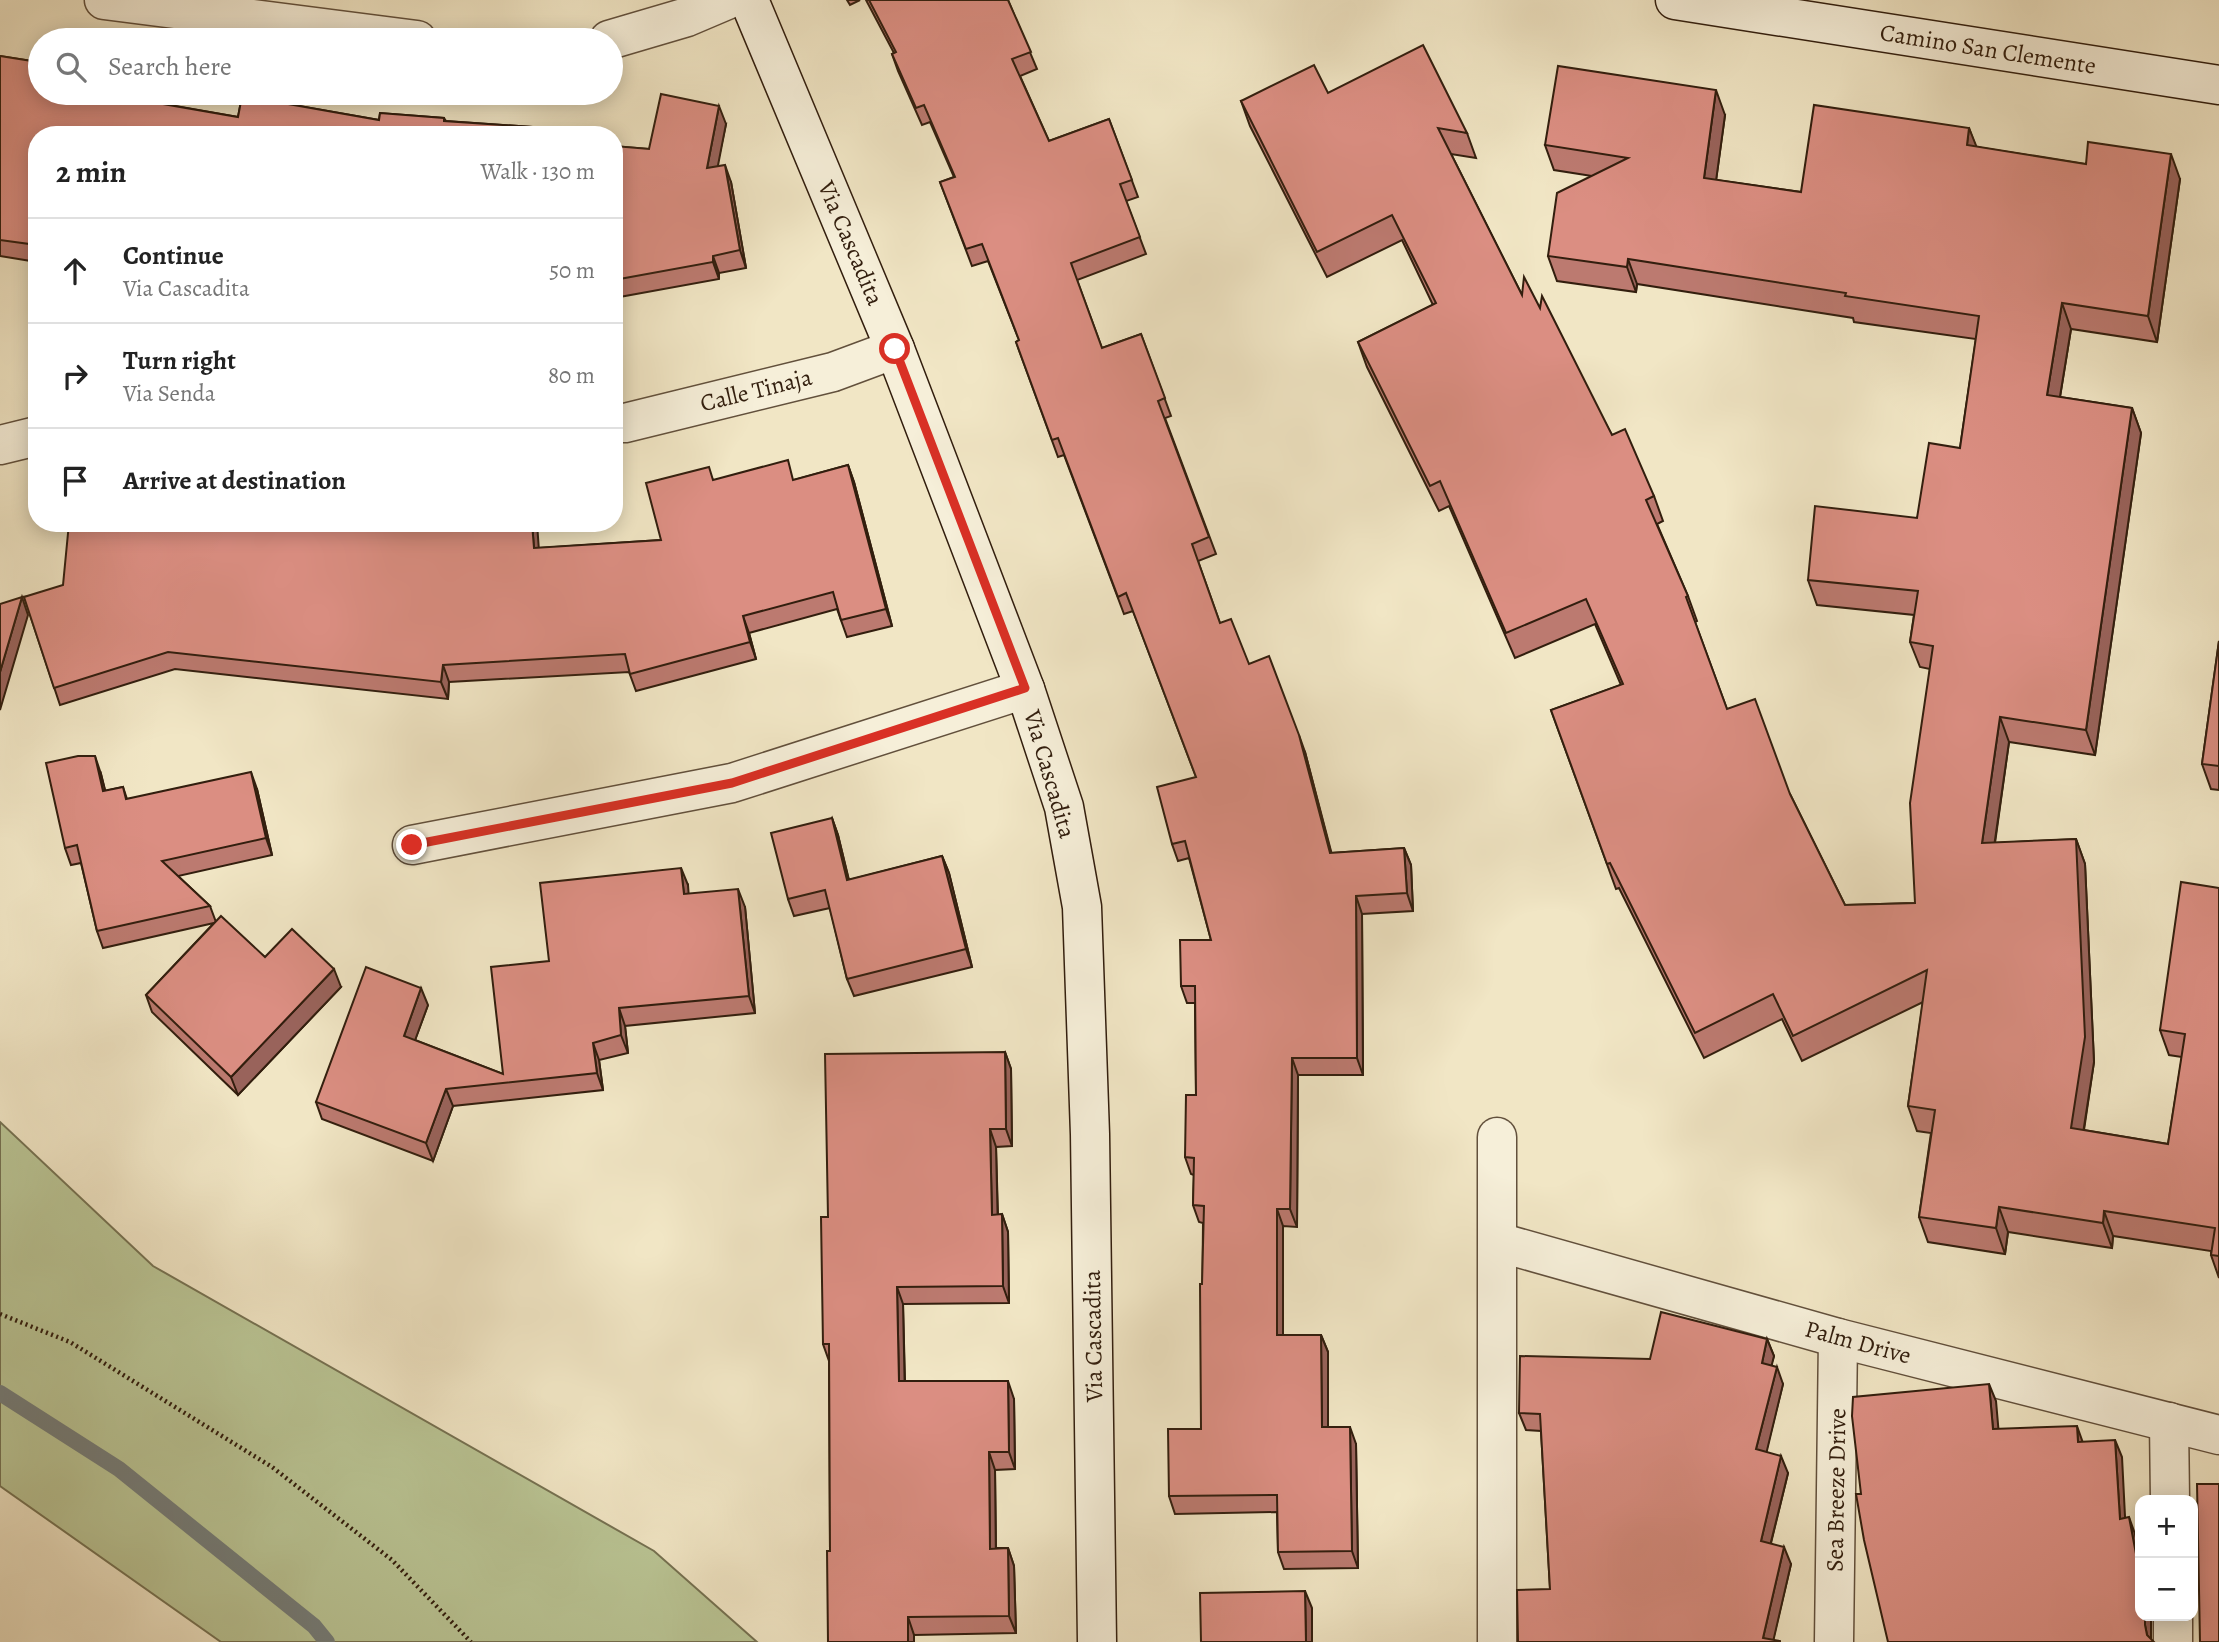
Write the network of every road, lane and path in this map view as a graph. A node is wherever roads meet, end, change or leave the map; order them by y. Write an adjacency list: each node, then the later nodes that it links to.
1 (104, 0): 5 (street)
2 (726, 0): 6 (street)
3 (749, 0): 8 (street, Via Cascadita)
4 (1675, 0): 7 (street, Camino San Clemente)
5 (324, 28)
6 (623, 36)
7 (2219, 85)
8 (895, 349): 9 (street, Calle Tinaja); 12 (street, Via Cascadita)
9 (623, 422)
10 (28, 438): 11 (street)
11 (0, 445)
12 (1025, 688): 13 (street); 23 (street, Via Cascadita)
13 (412, 845)
14 (1497, 1137): 15 (street)
15 (1498, 1242): 17 (street, Palm Drive); 24 (street)
16 (0, 1314): 22 (path)
17 (1838, 1338): 18 (street, Palm Drive); 25 (street, Sea Breeze Drive)
18 (2169, 1422): 19 (street, Palm Drive); 20 (street)
19 (2219, 1435)
20 (2170, 1495)
21 (2173, 1621): 26 (street)
22 (471, 1642)
23 (1097, 1642)
24 (1497, 1642)
25 (1833, 1642)
26 (2173, 1642)

